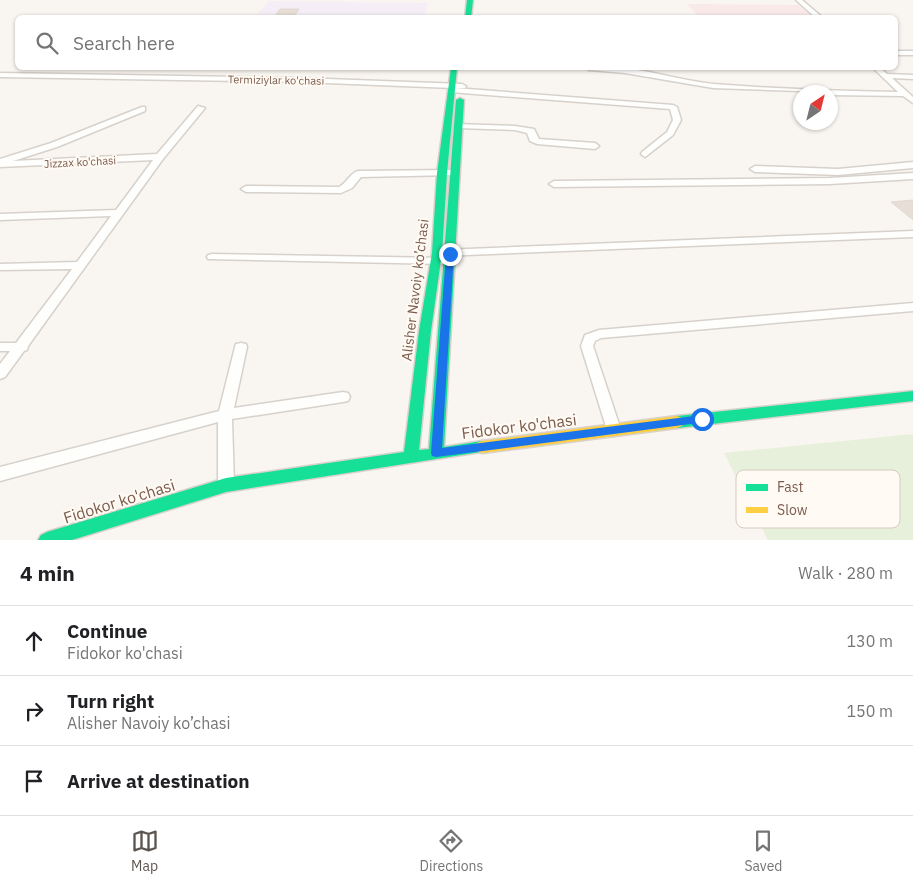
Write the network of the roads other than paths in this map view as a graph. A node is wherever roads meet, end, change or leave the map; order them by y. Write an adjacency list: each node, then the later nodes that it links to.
1 (462, 0): 4 (main road)
2 (470, 0): 5 (main road)
3 (799, 0): 6 (street)
4 (460, 15)
5 (468, 15)
6 (816, 15)
7 (898, 53): 8 (street)
8 (913, 53)
9 (454, 70): 16 (main road, Alisher Navoiy ko’chasi)
10 (461, 70): 16 (main road, Alisher Navoiy ko’chasi)
11 (613, 70): 17 (street)
12 (878, 70): 14 (street)
13 (0, 75): 16 (street, Termiziylar ko'chasi)
14 (885, 76): 15 (street); 19 (street)
15 (913, 77)
16 (456, 88): 23 (main road, Alisher Navoiy ko’chasi); 25 (street, Termiziylar ko'chasi); 30 (main road, Alisher Navoiy ko’chasi)
17 (793, 91)
18 (838, 92): 19 (street)
19 (903, 94): 20 (street)
20 (913, 101)
21 (200, 108): 26 (street)
22 (142, 109): 27 (street)
23 (458, 126): 24 (street); 30 (main road, Alisher Navoiy ko’chasi)
24 (595, 146)
25 (645, 154)
26 (160, 157): 27 (street, Jizzax ko'chasi); 34 (street)
27 (0, 163)
28 (913, 165): 29 (street)
29 (755, 169)
30 (448, 173): 33 (street); 38 (main road, Alisher Navoiy ko’chasi); 39 (main road, Alisher Navoiy ko’chasi)
31 (913, 176): 32 (street)
32 (554, 184)
33 (246, 189)
34 (119, 213): 35 (street); 40 (street)
35 (0, 217)
36 (913, 234): 39 (street)
37 (212, 256): 38 (street)
38 (437, 257): 39 (street); 52 (main road, Alisher Navoiy ko’chasi)
39 (450, 257): 51 (main road, Alisher Navoiy ko’chasi)
40 (81, 265): 41 (street); 44 (street)
41 (0, 267)
42 (913, 307): 50 (street)
43 (0, 347): 44 (street)
44 (22, 347): 46 (street)
45 (242, 347): 49 (street)
46 (0, 374)
47 (913, 396): 50 (main road, Fidokor ko'chasi)
48 (343, 397): 49 (street)
49 (225, 414): 53 (street); 54 (street)
50 (614, 430): 51 (main road, Fidokor ko'chasi)
51 (436, 453): 52 (main road, Fidokor ko'chasi)
52 (411, 456): 54 (main road, Fidokor ko'chasi)
53 (0, 474)
54 (226, 485): 55 (main road, Fidokor ko'chasi)
55 (47, 540)

